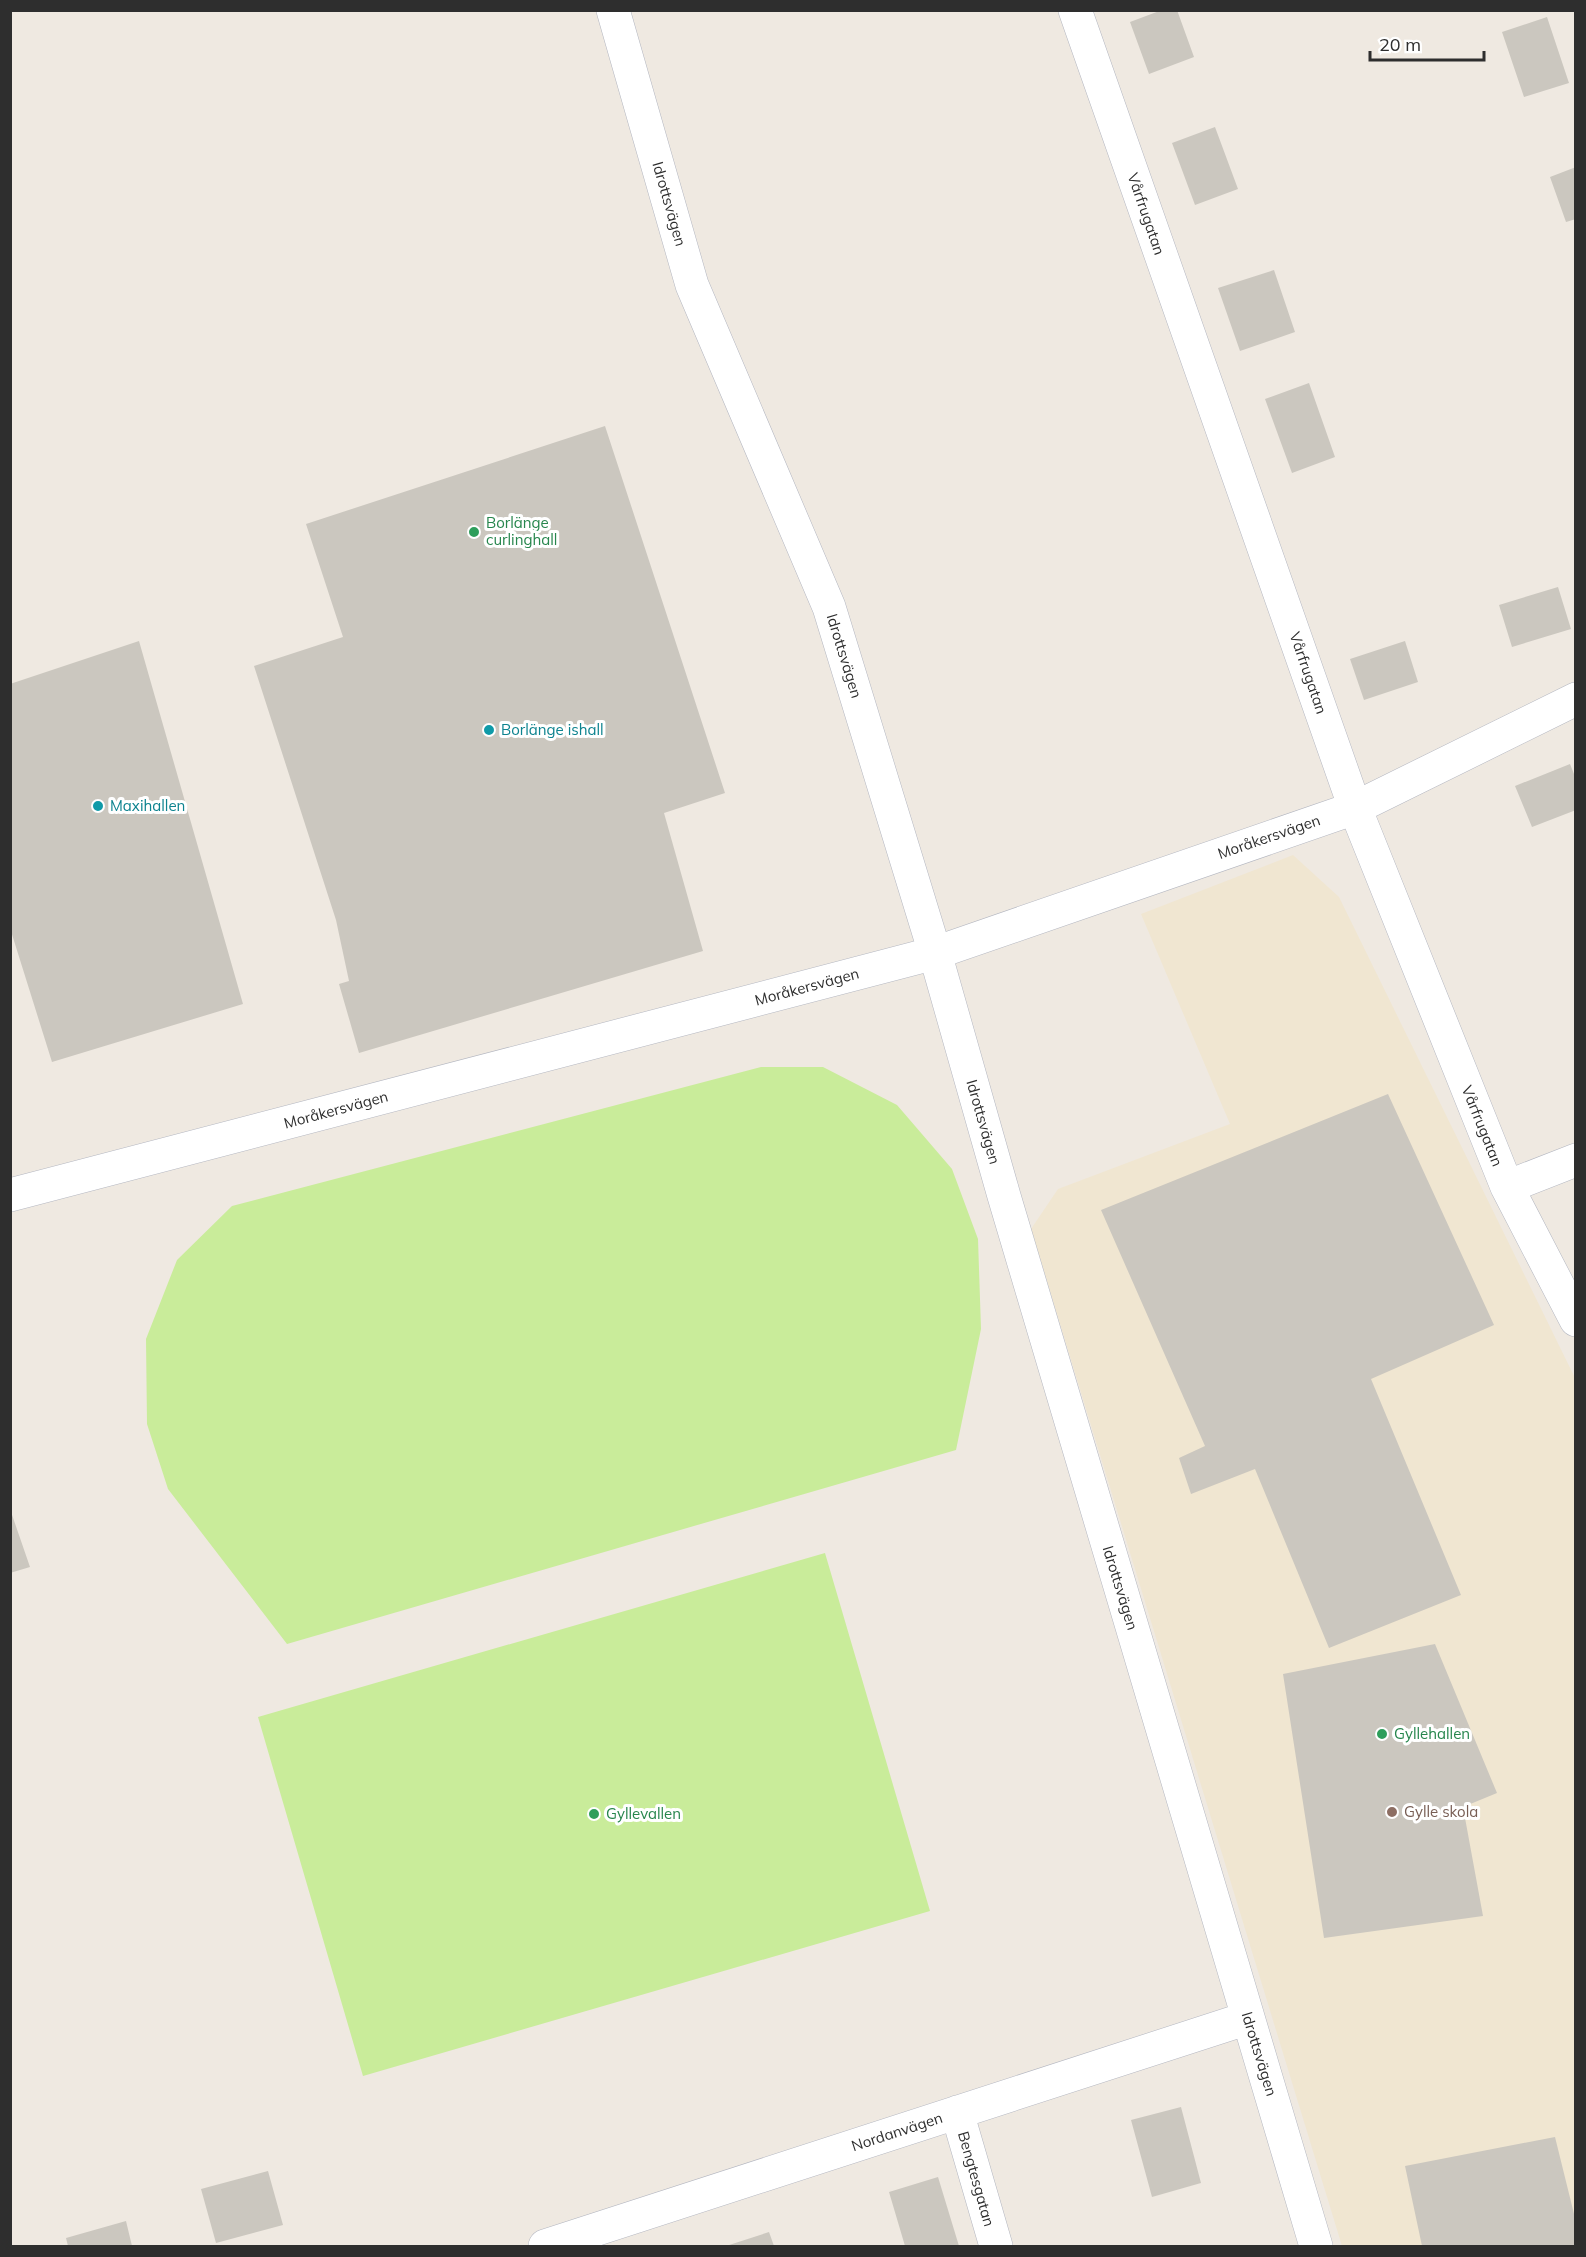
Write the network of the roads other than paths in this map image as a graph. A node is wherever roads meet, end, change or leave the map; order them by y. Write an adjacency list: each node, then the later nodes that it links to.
1 (613, 10): 5 (street, Idrottsvägen)
2 (1075, 10): 4 (street, Vårfrugatan)
3 (1575, 699): 4 (street, Moråkersvägen)
4 (1355, 808): 5 (street, Moråkersvägen); 7 (street, Vårfrugatan)
5 (935, 953): 8 (street, Moråkersvägen); 10 (street, Idrottsvägen)
6 (1575, 1160): 7 (street)
7 (1506, 1187): 9 (street, Vårfrugatan)
8 (10, 1195)
9 (1575, 1320)
10 (1248, 2018): 11 (street, Nordanvägen); 14 (street, Idrottsvägen)
11 (957, 2112): 12 (street, Nordanvägen); 13 (street, Bengtesgatan)
12 (545, 2247)
13 (996, 2247)
14 (1316, 2247)

